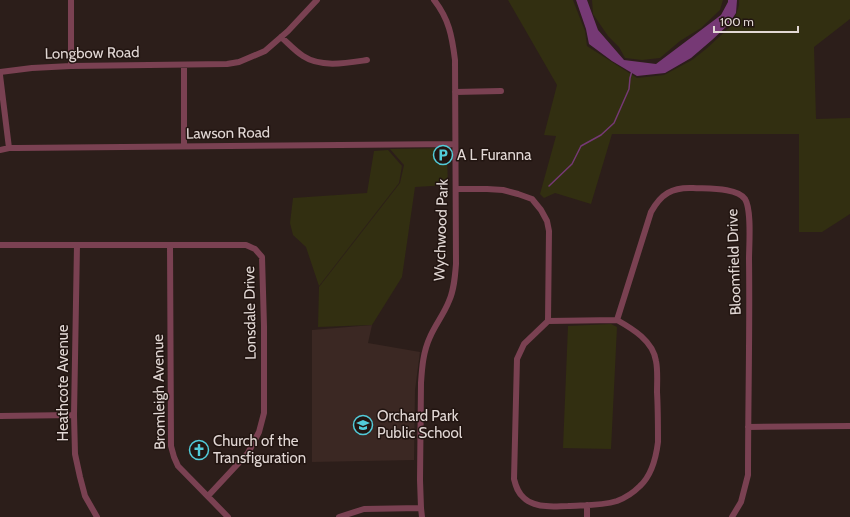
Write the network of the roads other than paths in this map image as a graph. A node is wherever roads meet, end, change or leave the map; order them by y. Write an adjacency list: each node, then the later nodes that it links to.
1 (71, 0): 7 (street)
2 (434, 0): 11 (street, Wychwood Park)
3 (313, 1): 4 (street, Longbow Road)
4 (281, 37): 5 (street); 6 (street, Longbow Road)
5 (367, 60)
6 (184, 65): 7 (street, Longbow Road); 13 (street)
7 (71, 66): 8 (street, Longbow Road)
8 (0, 72)
9 (0, 76): 14 (street)
10 (501, 91): 11 (street)
11 (456, 92): 12 (street, Wychwood Park)
12 (455, 144): 13 (street, Lawson Road); 16 (street, Wychwood Park)
13 (184, 146): 14 (street, Lawson Road)
14 (9, 148): 15 (street, Lawson Road)
15 (0, 150)
16 (456, 189): 21 (street); 28 (street, Wychwood Park)
17 (0, 245): 18 (street, Lonsdale Drive)
18 (77, 245): 19 (street, Lonsdale Drive); 22 (street, Heathcote Avenue)
19 (170, 245): 26 (street, Bromleigh Avenue); 26 (street, Lonsdale Drive)
20 (617, 320): 21 (street); 25 (street, Bloomfield Drive); 27 (street)
21 (548, 321): 27 (street)
22 (74, 415): 23 (street); 29 (street, Heathcote Avenue)
23 (0, 416)
24 (850, 426): 25 (street)
25 (748, 427): 34 (street, Bloomfield Drive)
26 (208, 496): 30 (street, Bromleigh Avenue)
27 (587, 505): 33 (street)
28 (421, 508): 31 (street); 32 (street)
29 (97, 517)
30 (228, 517)
31 (339, 517)
32 (422, 517)
33 (587, 517)
34 (732, 517)

